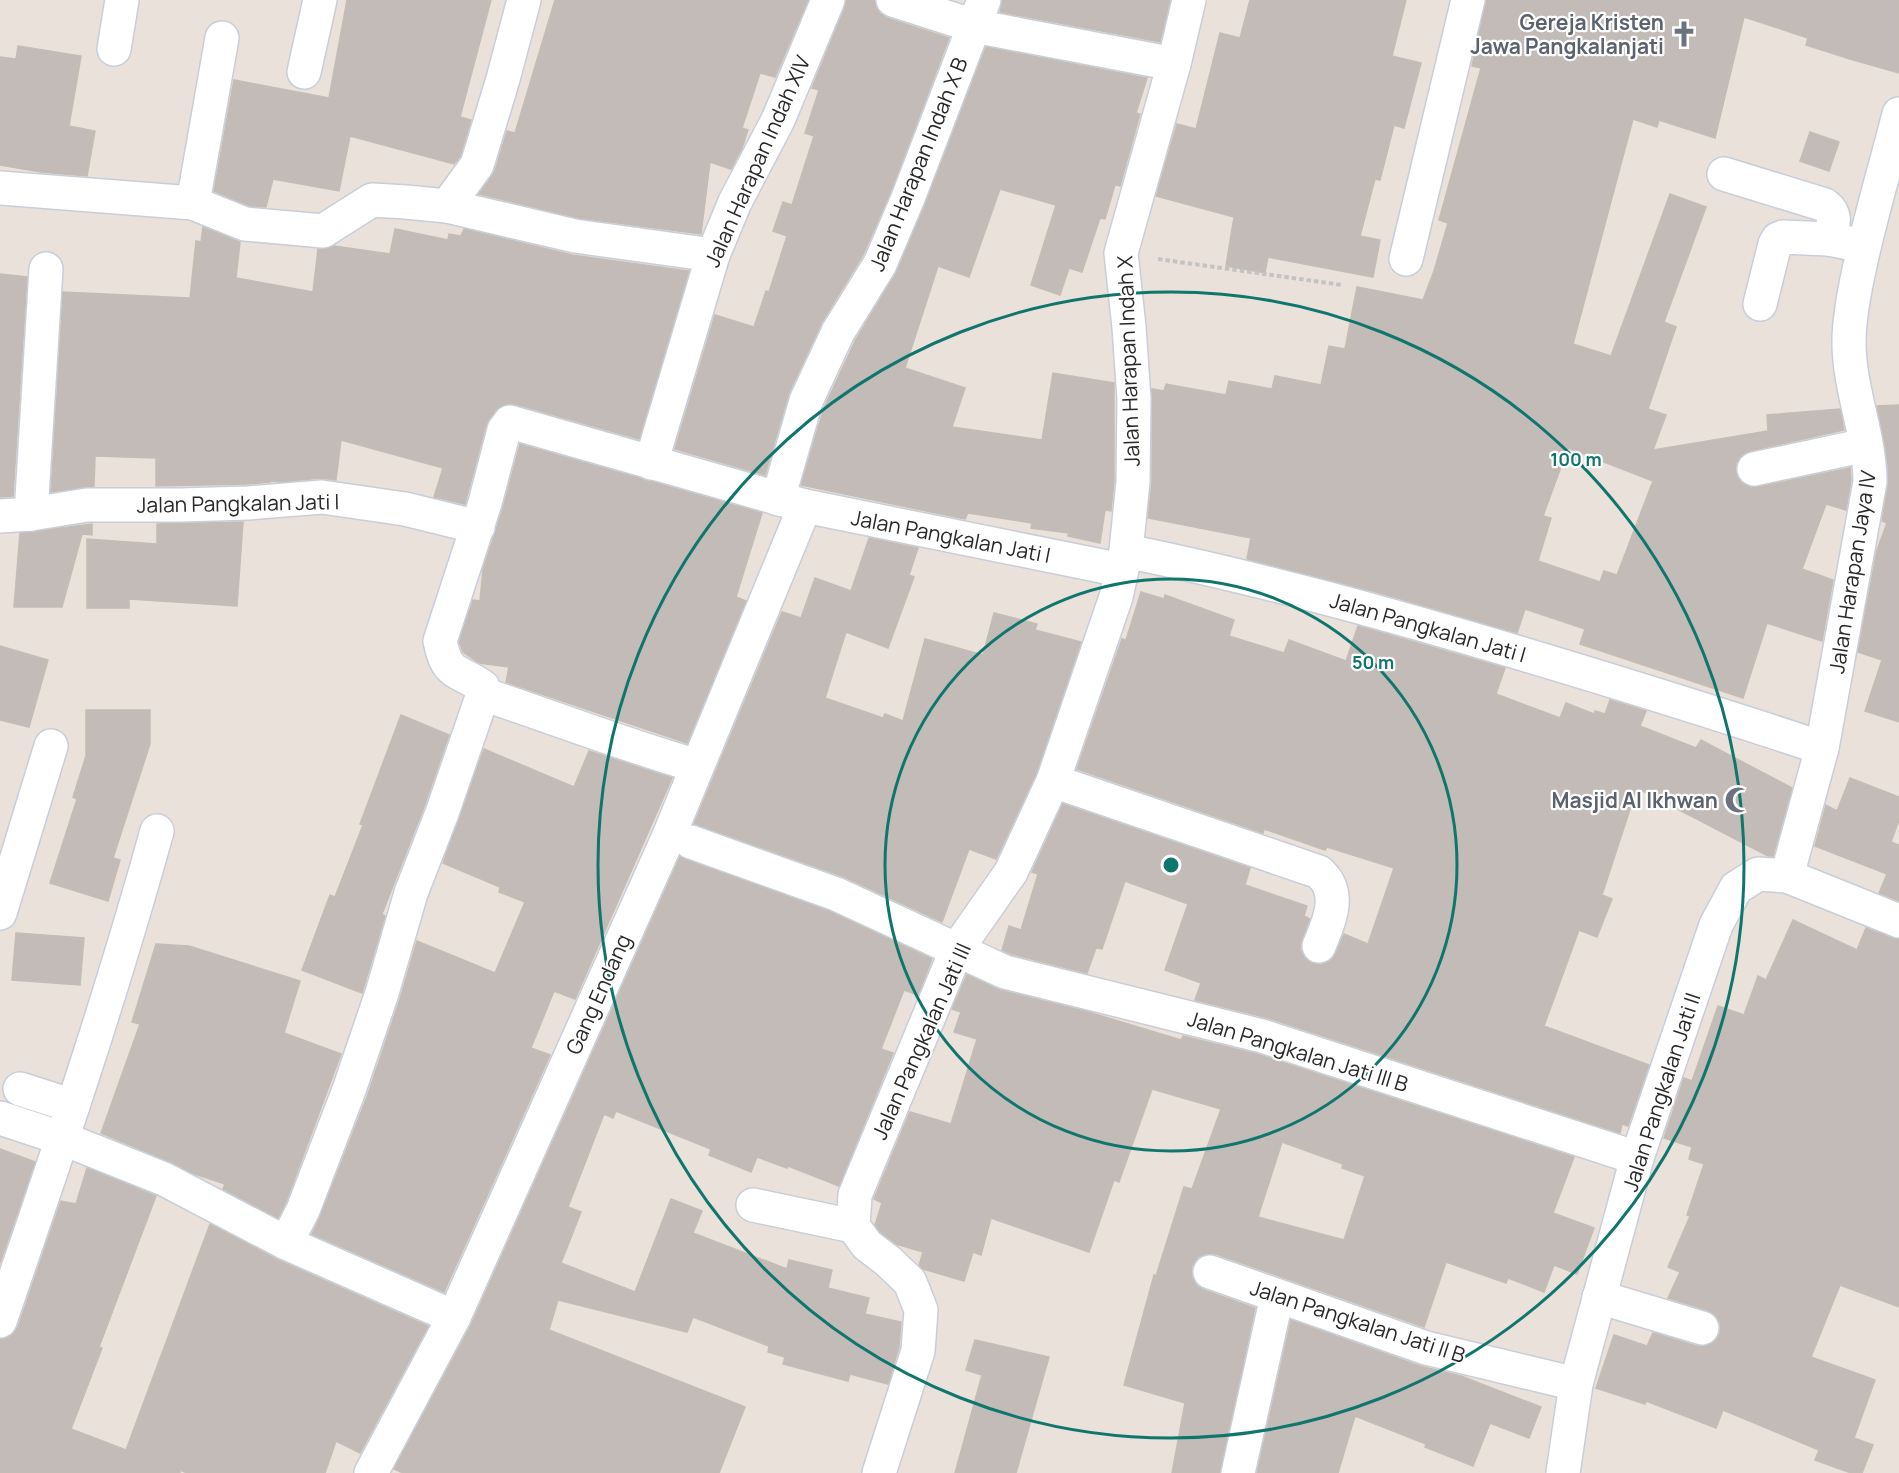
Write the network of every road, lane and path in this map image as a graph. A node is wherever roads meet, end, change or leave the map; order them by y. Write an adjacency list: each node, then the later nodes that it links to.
1 (122, 0): 10 (street)
2 (320, 0): 12 (street)
3 (524, 0): 17 (street)
4 (828, 0): 21 (street, Jalan Harapan Indah XIV)
5 (892, 0): 8 (street)
6 (1189, 0): 11 (street, Jalan Harapan Indah X)
7 (1468, 0): 22 (street)
8 (979, 13): 11 (street); 29 (street, Jalan Harapan Indah X B)
9 (222, 38): 16 (street)
10 (114, 50)
11 (1174, 64): 20 (street, Jalan Harapan Indah X)
12 (304, 72)
13 (1899, 114): 19 (street, Jalan Harapan Jaya IV)
14 (1724, 174): 18 (street)
15 (0, 188): 16 (street)
16 (192, 203): 17 (street)
17 (447, 206): 21 (street)
18 (1829, 239): 19 (street); 25 (street)
19 (1864, 246): 26 (street, Jalan Harapan Jaya IV)
20 (1121, 253): 24 (path); 32 (street, Jalan Harapan Indah X)
21 (713, 255): 27 (street, Jalan Harapan Indah XIV)
22 (1406, 259)
23 (46, 269): 30 (street)
24 (1342, 285)
25 (1760, 304)
26 (1866, 445): 28 (street); 35 (street, Jalan Harapan Jaya IV)
27 (651, 463): 29 (street, Jalan Pangkalan Jati I); 31 (street, Jalan Pangkalan Jati I)
28 (1754, 469)
29 (791, 503): 32 (street, Jalan Pangkalan Jati I); 36 (street, Gang Endang)
30 (16, 515): 31 (street, Jalan Pangkalan Jati I)
31 (478, 527): 33 (street)
32 (1124, 561): 35 (street, Jalan Pangkalan Jati I); 37 (street, Jalan Pangkalan Jati III)
33 (483, 694): 36 (street); 52 (street)
34 (51, 746): 41 (street)
35 (1822, 748): 40 (street)
36 (697, 766): 56 (street, Gang Endang)
37 (1053, 781): 43 (street); 44 (street, Jalan Pangkalan Jati III)
38 (157, 831): 46 (street)
39 (691, 842): 44 (street, Jalan Pangkalan Jati III B)
40 (1787, 876): 42 (street, Jalan Pangkalan Jati II); 49 (street, Jalan Pangkalan Jati II)
41 (0, 913)
42 (1899, 921)
43 (1319, 946)
44 (957, 949): 49 (street, Jalan Pangkalan Jati III B); 51 (street, Jalan Pangkalan Jati III)
45 (7, 1084): 46 (street)
46 (73, 1106): 48 (street)
47 (0, 1118): 48 (street)
48 (64, 1139): 52 (street); 57 (street)
49 (1637, 1158): 55 (street, Jalan Pangkalan Jati II)
50 (753, 1205): 51 (street)
51 (853, 1226): 61 (street)
52 (286, 1243): 56 (street)
53 (1210, 1272): 54 (street, Jalan Pangkalan Jati II B)
54 (1277, 1296): 59 (street, Jalan Pangkalan Jati II B); 62 (street)
55 (1599, 1297): 58 (street); 59 (street, Jalan Pangkalan Jati II)
56 (454, 1317): 60 (street, Gang Endang)
57 (0, 1321)
58 (1702, 1328)
59 (1576, 1384): 63 (street, Jalan Pangkalan Jati II)
60 (371, 1473)
61 (879, 1473)
62 (1238, 1473)
63 (1563, 1473)

